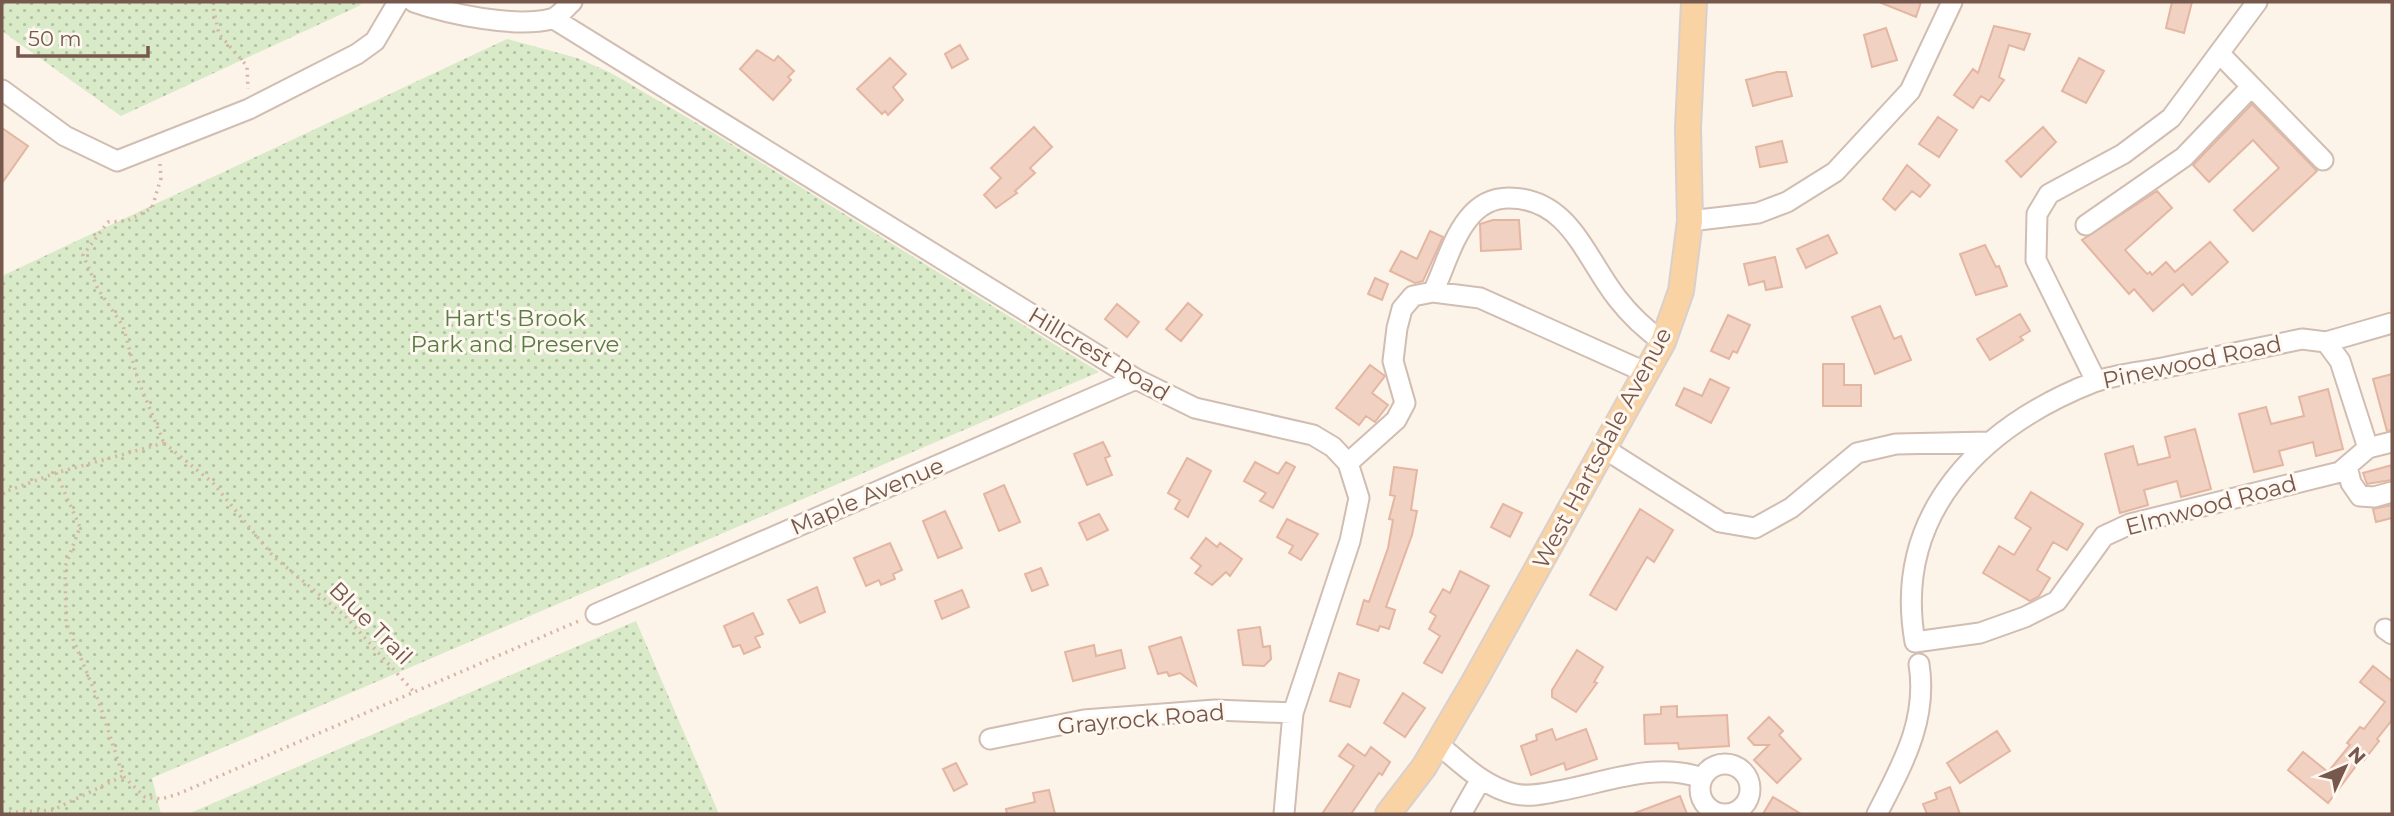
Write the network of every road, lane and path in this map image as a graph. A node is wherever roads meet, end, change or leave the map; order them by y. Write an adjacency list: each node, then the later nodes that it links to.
1 (212, 2): 12 (path)
2 (398, 2): 12 (street)
3 (414, 2): 8 (street)
4 (572, 2): 8 (street)
5 (1694, 2): 15 (main road, West Hartsdale Avenue)
6 (1952, 2): 15 (street)
7 (2257, 2): 9 (street)
8 (554, 19): 22 (street, Hillcrest Road)
9 (2219, 53): 10 (street); 23 (street)
10 (2251, 87): 14 (street); 16 (street)
11 (2, 90): 13 (street)
12 (249, 109): 13 (street)
13 (159, 144): 26 (path)
14 (2323, 160)
15 (1690, 221): 19 (main road, West Hartsdale Avenue)
16 (2086, 225)
17 (1433, 292): 19 (street); 21 (street); 29 (street)
18 (2392, 323): 20 (street, Pinewood Road)
19 (1663, 342): 21 (main road, West Hartsdale Avenue)
20 (2326, 342): 23 (street, Pinewood Road); 27 (street)
21 (1647, 373): 28 (main road, West Hartsdale Avenue)
22 (1136, 379): 29 (street, Hillcrest Road); 35 (street, Maple Avenue)
23 (2096, 381): 24 (street, Pinewood Road)
24 (1990, 442): 28 (street); 34 (street, Pinewood Road)
25 (2392, 442): 27 (street)
26 (164, 443): 31 (path); 37 (path, Blue Trail)
27 (2368, 448): 30 (street, Elmwood Road)
28 (1605, 449): 40 (main road, West Hartsdale Avenue)
29 (1348, 463): 38 (street)
30 (2347, 466): 32 (street); 34 (street, Elmwood Road)
31 (56, 473): 33 (path); 41 (path)
32 (2392, 492)
33 (2, 493)
34 (1910, 603)
35 (596, 614): 37 (path)
36 (1919, 664): 48 (street)
37 (414, 692): 41 (path, Blue Trail)
38 (1293, 713): 39 (street, Grayrock Road); 45 (street)
39 (990, 739)
40 (1438, 744): 43 (street); 46 (main road, West Hartsdale Avenue)
41 (124, 776): 44 (path)
42 (1702, 778): 43 (street)
43 (1481, 779): 47 (street)
44 (2, 813)
45 (1284, 814)
46 (1388, 814)
47 (1461, 814)
48 (1877, 814)

